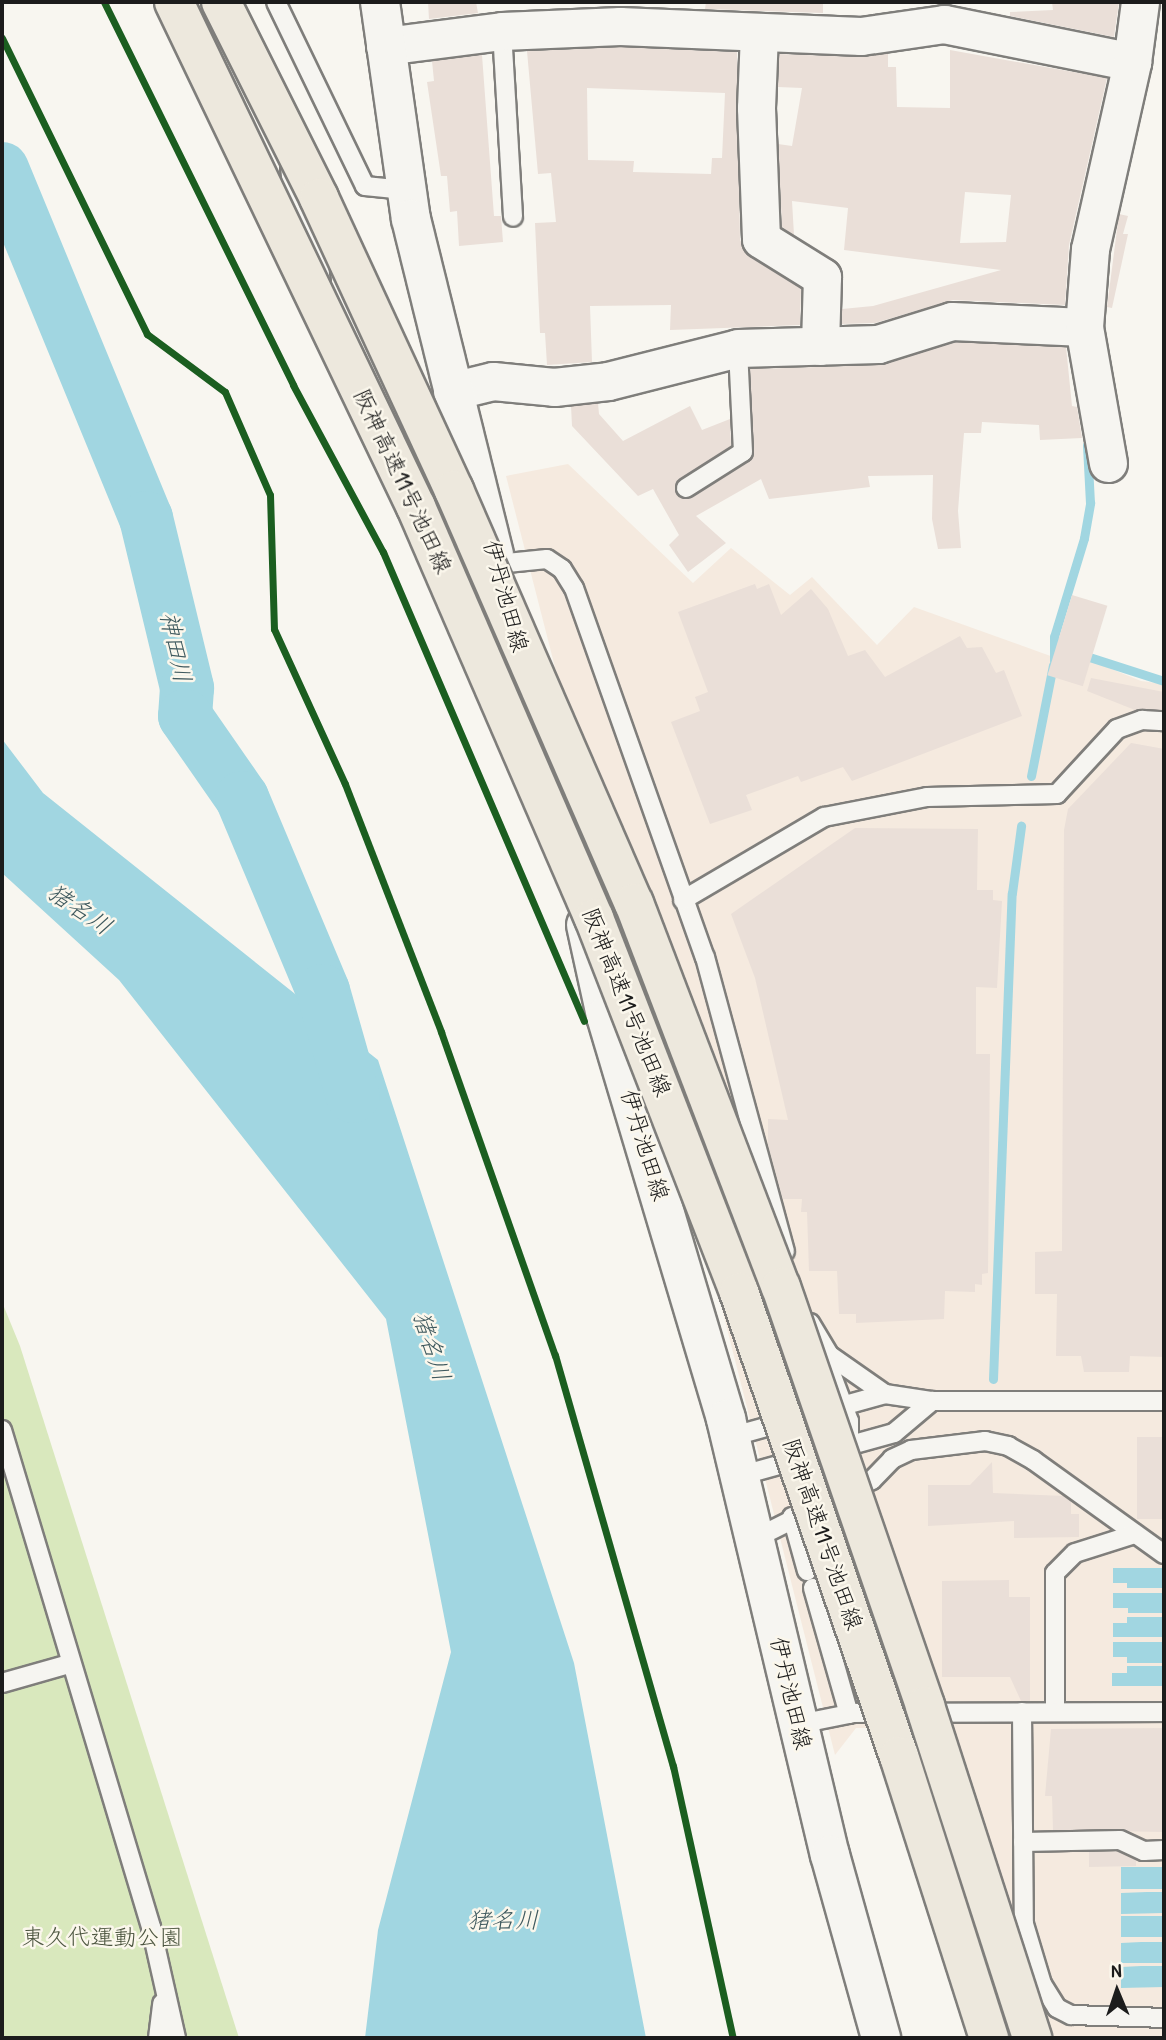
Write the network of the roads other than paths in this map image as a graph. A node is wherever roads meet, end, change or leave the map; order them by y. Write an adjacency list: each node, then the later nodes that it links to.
1 (154, 2): 16 (street)
2 (174, 2): 54 (highway, 阪神高速11号池田線, bridge)
3 (224, 2): 16 (main road); 55 (highway, 阪神高速11号池田線, bridge)
4 (276, 2): 13 (lane)
5 (380, 2): 11 (main road, 伊丹池田線)
6 (1140, 2): 12 (street)
7 (943, 13): 9 (street); 12 (street)
8 (620, 14): 9 (street); 10 (street)
9 (773, 22): 17 (street)
10 (502, 30): 11 (street); 14 (lane)
11 (385, 46): 13 (main road, 伊丹池田線)
12 (1132, 62): 15 (street)
13 (405, 190): 19 (main road, 伊丹池田線)
14 (513, 217)
15 (1084, 327): 17 (street); 20 (street)
16 (322, 333): 22 (main road)
17 (820, 346): 18 (street)
18 (738, 348): 19 (street); 21 (lane)
19 (452, 391): 22 (main road, 伊丹池田線)
20 (1108, 463)
21 (686, 488)
22 (497, 564): 24 (lane); 31 (main road, 伊丹池田線)
23 (1164, 721): 24 (lane)
24 (683, 900): 25 (lane)
25 (818, 1339): 26 (lane); 29 (lane)
26 (884, 1394): 27 (lane); 29 (lane)
27 (932, 1401): 28 (lane); 32 (lane)
28 (1164, 1401)
29 (843, 1406): 31 (lane); 32 (lane)
30 (2, 1430): 40 (lane)
31 (730, 1437): 33 (main road, 伊丹池田線)
32 (849, 1445): 33 (lane)
33 (739, 1476): 36 (main road, 伊丹池田線)
34 (792, 1517): 35 (lane); 36 (lane); 38 (lane)
35 (1135, 1534): 37 (lane); 43 (lane)
36 (754, 1539): 46 (main road, 伊丹池田線)
37 (1164, 1554)
38 (807, 1570)
39 (813, 1588): 45 (lane)
40 (69, 1664): 41 (lane); 49 (lane)
41 (2, 1683)
42 (1022, 1712): 43 (lane); 45 (lane); 47 (lane)
43 (1055, 1712): 44 (lane)
44 (1164, 1712)
45 (849, 1714): 46 (lane)
46 (799, 1724): 53 (main road, 伊丹池田線)
47 (1023, 1842): 48 (lane); 50 (lane)
48 (1164, 1850)
49 (163, 1984): 51 (lane); 52 (lane)
50 (1164, 2018)
51 (158, 2038)
52 (176, 2038)
53 (881, 2038)
54 (989, 2038)
55 (1032, 2038)

